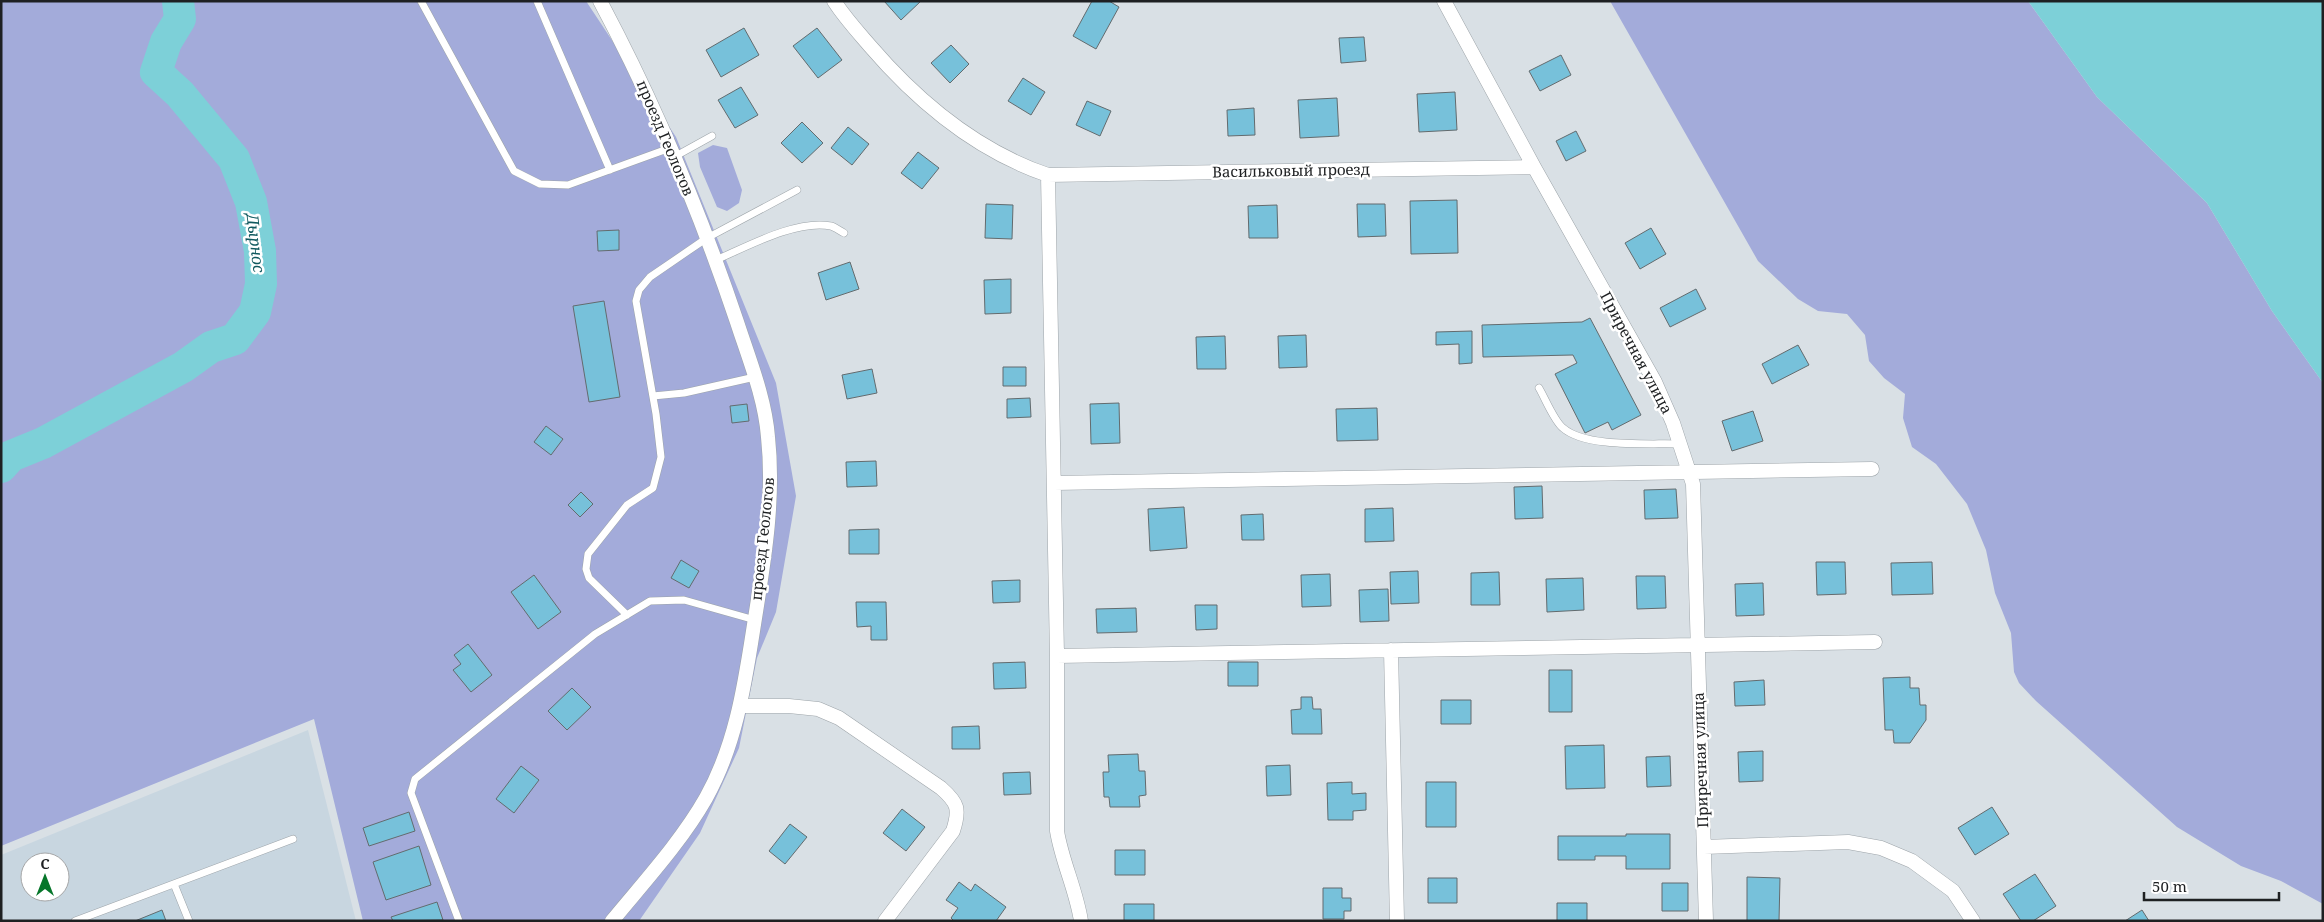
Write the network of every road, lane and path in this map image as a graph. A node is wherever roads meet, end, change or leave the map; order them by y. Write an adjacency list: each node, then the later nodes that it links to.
1 (421, 1): 9 (lane)
2 (537, 1): 9 (lane)
3 (600, 1): 7 (street, проезд Геологов)
4 (834, 1): 10 (street)
5 (1444, 1): 8 (street, Приречная улица)
6 (712, 136): 7 (lane)
7 (672, 153): 9 (lane); 13 (street, проезд Геологов)
8 (1534, 167): 10 (street, Васильковый проезд); 18 (street, Приречная улица)
9 (610, 170)
10 (1048, 175): 21 (street)
11 (797, 190): 13 (lane)
12 (844, 233): 14 (lane)
13 (708, 238): 14 (street, проезд Геологов); 17 (lane)
14 (716, 260): 15 (street, проезд Геологов)
15 (755, 377): 17 (lane); 23 (street, проезд Геологов)
16 (1539, 388): 18 (lane)
17 (653, 396): 22 (lane)
18 (1679, 444): 20 (street, Приречная улица)
19 (1872, 469): 20 (street)
20 (1688, 472): 21 (street); 25 (street, Приречная улица)
21 (1054, 483): 27 (street)
22 (627, 615): 23 (lane); 34 (lane)
23 (755, 620): 28 (street, проезд Геологов)
24 (1875, 642): 25 (street)
25 (1698, 645): 26 (street); 30 (street, Приречная улица)
26 (1391, 650): 27 (street); 38 (street)
27 (1057, 656): 37 (street)
28 (741, 706): 35 (street, проезд Геологов); 36 (street)
29 (293, 839): 31 (lane)
30 (1704, 847): 39 (street, Приречная улица); 40 (street)
31 (174, 884): 32 (lane); 33 (lane)
32 (75, 921)
33 (189, 921)
34 (459, 921)
35 (612, 921)
36 (885, 921)
37 (1082, 921)
38 (1397, 921)
39 (1706, 921)
40 (1973, 921)

